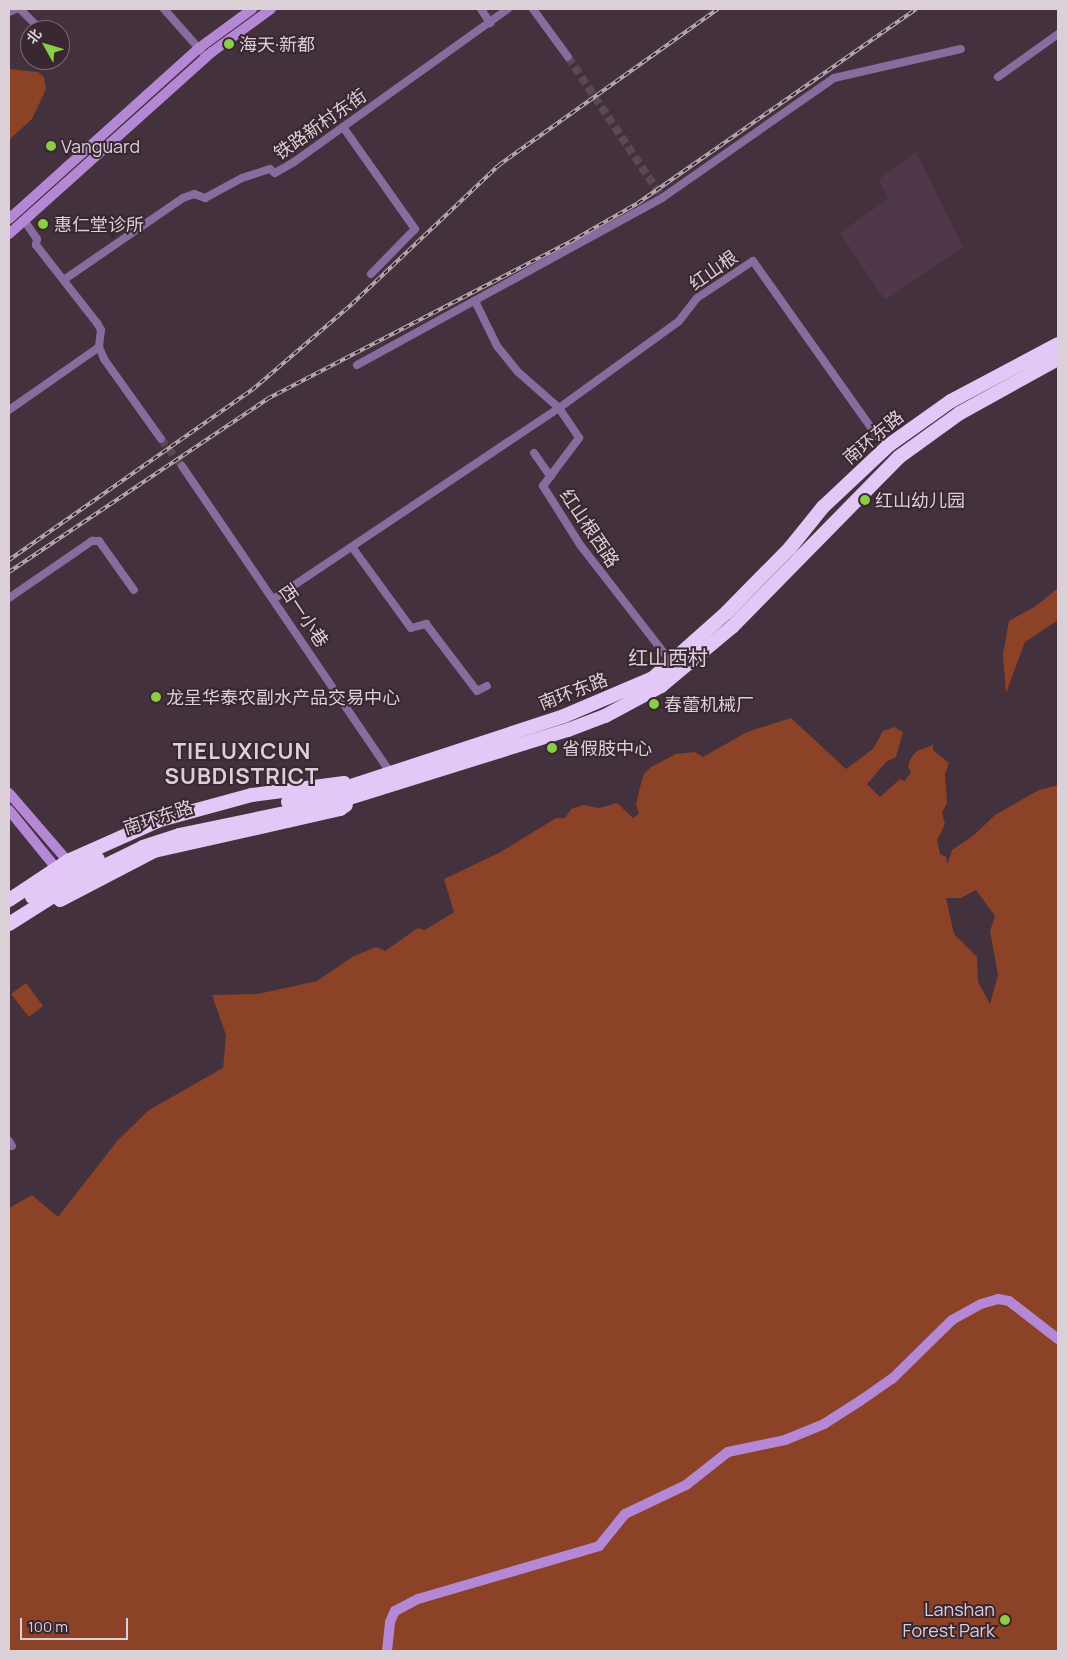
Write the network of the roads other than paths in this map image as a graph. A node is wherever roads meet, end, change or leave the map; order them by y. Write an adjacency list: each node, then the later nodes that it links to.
1 (18, 9): 8 (street); 9 (street)
2 (164, 9): 12 (street)
3 (252, 9): 12 (main road)
4 (271, 9): 14 (main road)
5 (481, 9): 10 (street)
6 (508, 9): 10 (street, 铁路新村东街)
7 (533, 9): 15 (street)
8 (9, 12)
9 (30, 20)
10 (490, 23): 17 (street, 铁路新村东街)
11 (1058, 34): 16 (street)
12 (199, 48): 14 (street); 18 (main road)
13 (961, 49): 23 (street)
14 (207, 57): 19 (main road)
15 (568, 57)
16 (998, 77)
17 (343, 127): 21 (street); 22 (street, 铁路新村东街)
18 (11, 214)
19 (24, 220): 20 (main road); 22 (street)
20 (9, 234)
21 (371, 274)
22 (65, 279): 25 (street)
23 (475, 301): 27 (street); 28 (street)
24 (1058, 344): 31 (highway, 南环东路)
25 (100, 347): 29 (street); 30 (street)
26 (1058, 359): 33 (highway, 南环东路)
27 (357, 365)
28 (559, 408): 31 (street, 红山根); 35 (street, 红山根西路); 36 (street)
29 (9, 410)
30 (161, 439)
31 (888, 445): 33 (highway); 40 (highway, 南环东路)
32 (534, 453): 35 (street)
33 (899, 457): 42 (highway, 南环东路)
34 (182, 466): 39 (street, 西一小巷)
35 (551, 477): 40 (street, 红山根西路)
36 (352, 547): 39 (street); 41 (street)
37 (134, 590): 38 (street)
38 (9, 598)
39 (275, 598): 42 (street, 西一小巷)
40 (671, 662): 42 (highway, 南环东路)
41 (486, 686)
42 (394, 778): 43 (highway, 南环东路)
43 (360, 788): 45 (highway, 南环东路); 47 (highway); 48 (highway)
44 (9, 793): 47 (main road)
45 (333, 797): 51 (highway, 南环东路, bridge); 52 (highway, 南环东路, bridge)
46 (9, 810): 47 (main road)
47 (62, 865): 48 (main road); 49 (main road); 50 (highway)
48 (86, 884): 49 (highway)
49 (73, 892): 53 (highway)
50 (9, 900)
51 (9, 912)
52 (9, 924)
53 (9, 931)
54 (1058, 1339): 55 (main road)
55 (387, 1651)

